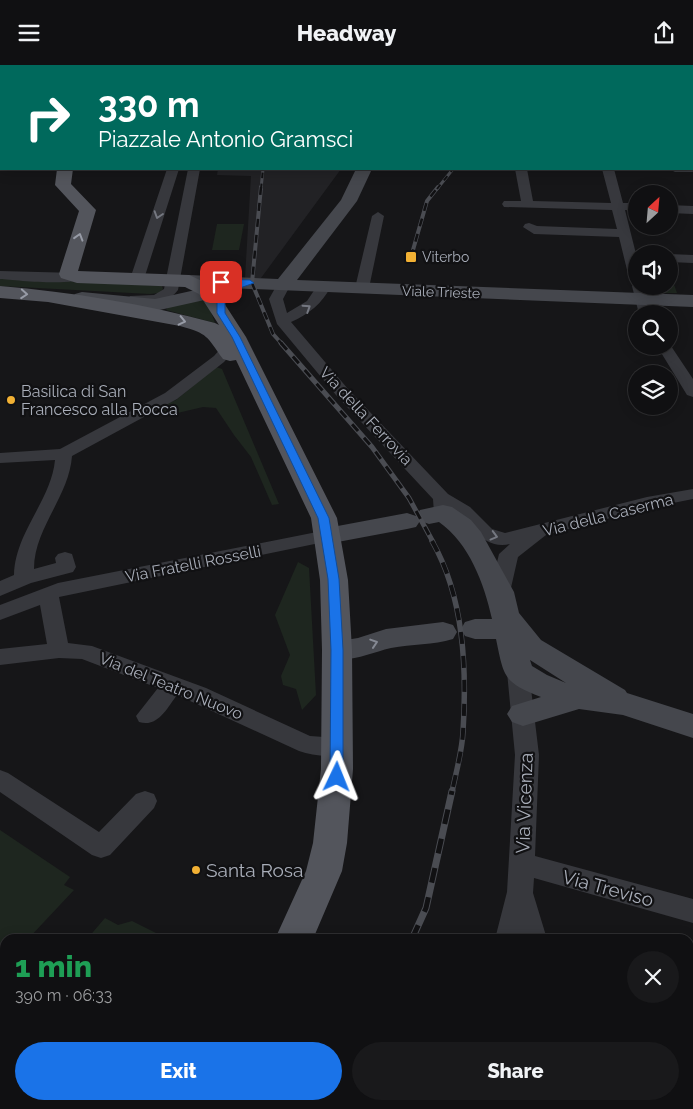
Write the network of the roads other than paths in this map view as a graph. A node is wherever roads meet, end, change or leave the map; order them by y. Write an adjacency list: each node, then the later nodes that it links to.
1 (65, 170): 20 (main road, one-way to 1)
2 (173, 170): 21 (street, one-way to 21)
3 (194, 170): 22 (street)
4 (364, 170): 23 (main road)
5 (521, 170): 8 (street)
6 (608, 170): 9 (street)
7 (508, 204): 8 (street)
8 (528, 204): 9 (street)
9 (618, 207): 10 (street); 15 (street)
10 (628, 207)
11 (678, 209): 12 (street)
12 (693, 210)
13 (378, 216): 26 (street)
14 (529, 227): 15 (street)
15 (624, 233): 16 (street)
16 (628, 245)
17 (678, 258): 18 (street)
18 (693, 259)
19 (0, 274): 20 (street)
20 (73, 275): 21 (main road)
21 (145, 279): 22 (main road)
22 (178, 283): 24 (main road, Viale Trieste); 28 (main road); 29 (street)
23 (284, 284): 24 (main road, Viale Trieste); 25 (main road, Viale Trieste); 33 (street, Via della Ferrovia)
24 (244, 285): 28 (main road); 32 (main road)
25 (324, 286): 26 (main road, Viale Trieste); 33 (street, one-way to 25)
26 (362, 289): 30 (main road, Viale Trieste)
27 (0, 292): 29 (main road, one-way to 29)
28 (208, 293): 29 (main road); 32 (main road)
29 (48, 295): 34 (main road, one-way to 34)
30 (643, 300): 31 (main road, Viale Trieste)
31 (693, 301)
32 (221, 313): 42 (main road)
33 (282, 321): 40 (street, Via della Ferrovia)
34 (223, 343): 37 (street); 42 (main road)
35 (670, 355): 36 (street)
36 (693, 390)
37 (64, 454): 38 (street); 44 (street)
38 (0, 458)
39 (693, 494): 41 (street, Via della Caserma)
40 (430, 512): 41 (street, one-way to 41); 42 (main road); 47 (main road, Via della Ferrovia)
41 (539, 531): 47 (street, Via della Caserma)
42 (327, 536): 46 (street, Via Fratelli Rosselli); 52 (main road)
43 (65, 558): 44 (street)
44 (24, 578): 45 (street)
45 (0, 589)
46 (53, 592): 48 (street, Via Fratelli Rosselli); 51 (street)
47 (503, 611): 49 (main road); 54 (main road, Via della Ferrovia); 56 (main road)
48 (0, 613)
49 (475, 629)
50 (444, 632): 52 (main road, one-way to 50)
51 (59, 650): 53 (street, Via del Teatro Nuovo); 55 (street, Via del Teatro Nuovo)
52 (337, 650): 60 (main road)
53 (0, 657)
54 (518, 672): 56 (main road); 57 (street, Via della Ferrovia)
55 (173, 685): 58 (street); 60 (street, Via del Teatro Nuovo)
56 (584, 691): 57 (main road); 59 (main road)
57 (523, 714): 63 (street, Via Vicenza)
58 (147, 716)
59 (693, 726)
60 (338, 747): 66 (main road)
61 (2, 783): 62 (street)
62 (145, 801)
63 (522, 864): 64 (street, Via Vicenza); 65 (street, Via Treviso)
64 (520, 892): 67 (street, Via Vicenza); 68 (street, Via Vicenza)
65 (693, 911)
66 (296, 934)
67 (509, 934)
68 (531, 934)

